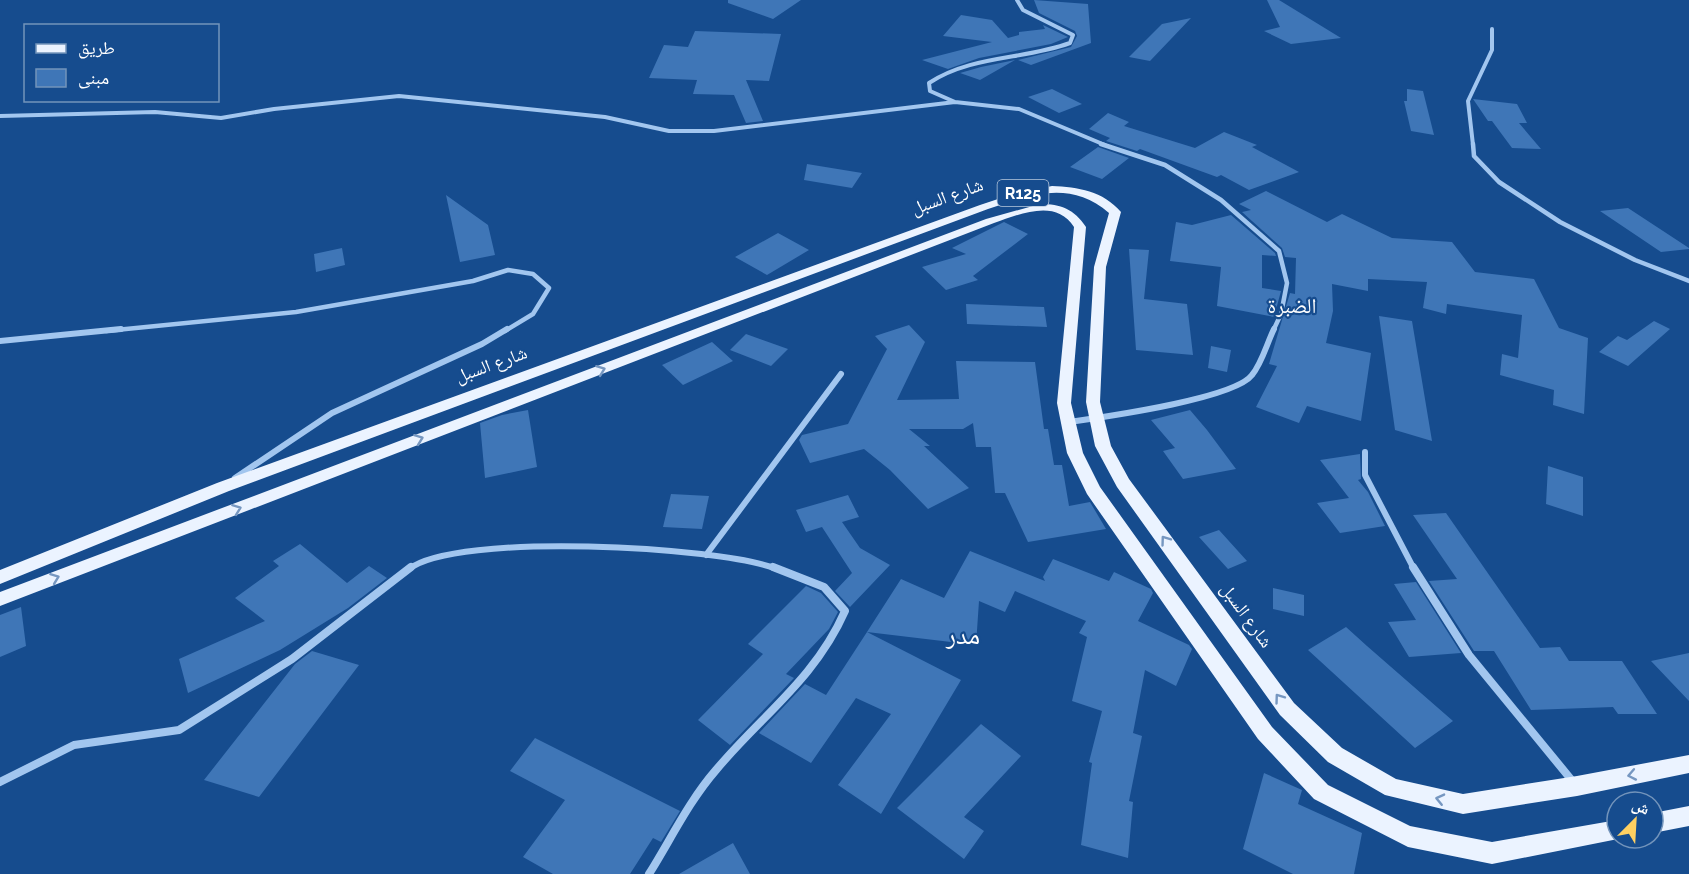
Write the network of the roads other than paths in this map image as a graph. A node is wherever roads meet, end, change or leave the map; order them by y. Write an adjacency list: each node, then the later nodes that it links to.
1 (1017, 0): 3 (street)
2 (1492, 29): 5 (street)
3 (955, 102): 4 (street); 8 (street)
4 (0, 116)
5 (1689, 280)
6 (0, 341): 11 (street)
7 (841, 374): 12 (street)
8 (1097, 419): 9 (street); 11 (main road, شارع السبل / R125); 17 (main road, شارع السبل / R125, one-way to 8)
9 (1068, 422): 14 (main road, R125, one-way to 9); 20 (main road, R125)
10 (1365, 452): 17 (street)
11 (223, 487): 13 (main road, شارع السبل / R125)
12 (706, 555): 16 (street); 21 (street)
13 (0, 577)
14 (0, 599)
15 (1689, 764): 17 (main road, شارع السبل / R125, one-way to 17)
16 (0, 782)
17 (1576, 786)
18 (1689, 816): 19 (main road)
19 (1665, 821)
20 (1605, 832)
21 (650, 874)

